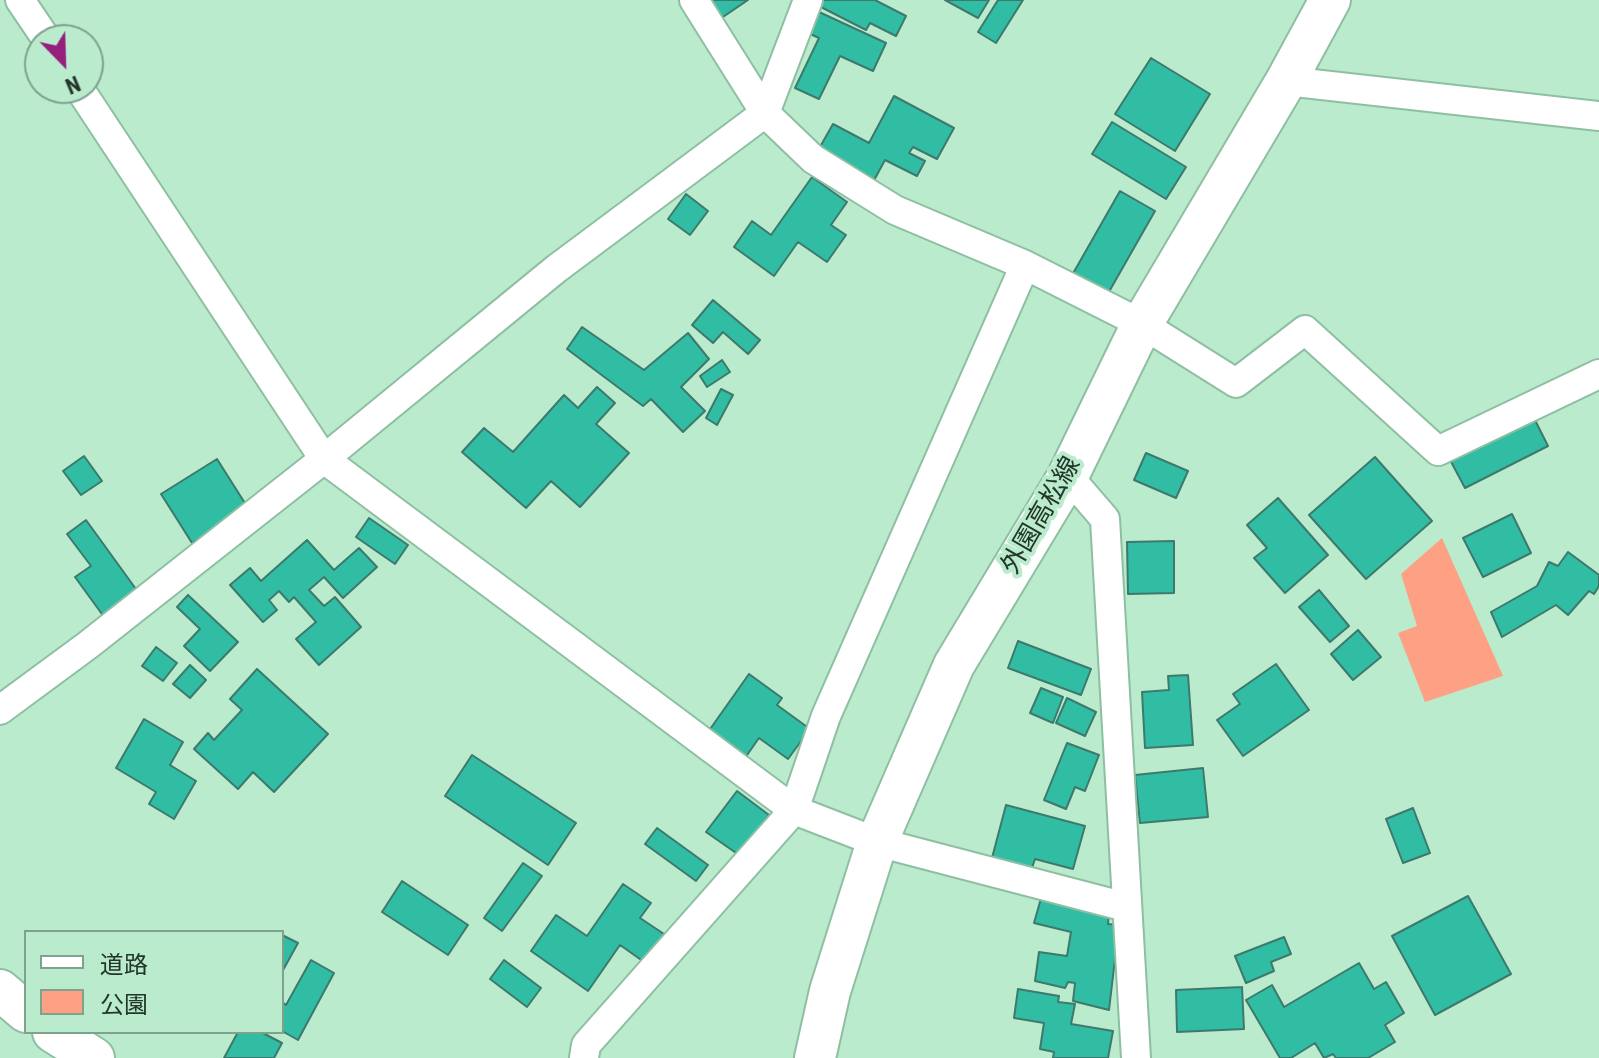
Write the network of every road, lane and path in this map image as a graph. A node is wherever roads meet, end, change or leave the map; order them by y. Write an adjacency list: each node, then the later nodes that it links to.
1 (20, 0): 5 (street)
2 (694, 0): 8 (street)
3 (808, 0): 8 (street)
4 (1330, 0): 6 (main road, 外園高松線)
5 (36, 24)
6 (1286, 81): 9 (street); 11 (main road, 外園高松線)
7 (90, 104): 13 (street)
8 (765, 113): 10 (street); 13 (street)
9 (1599, 116)
10 (1025, 265): 11 (street); 16 (street)
11 (1142, 324): 12 (street); 14 (main road, 外園高松線)
12 (1599, 374)
13 (324, 459): 15 (street); 16 (street)
14 (1068, 476): 17 (main road, 外園高松線); 18 (street)
15 (0, 710)
16 (794, 810): 17 (street); 23 (street)
17 (877, 842): 18 (street); 24 (main road, 外園高松線)
18 (1126, 907): 25 (street)
19 (0, 990): 20 (main road)
20 (24, 1010)
21 (56, 1034): 22 (main road)
22 (94, 1058)
23 (584, 1058)
24 (815, 1058)
25 (1136, 1058)

